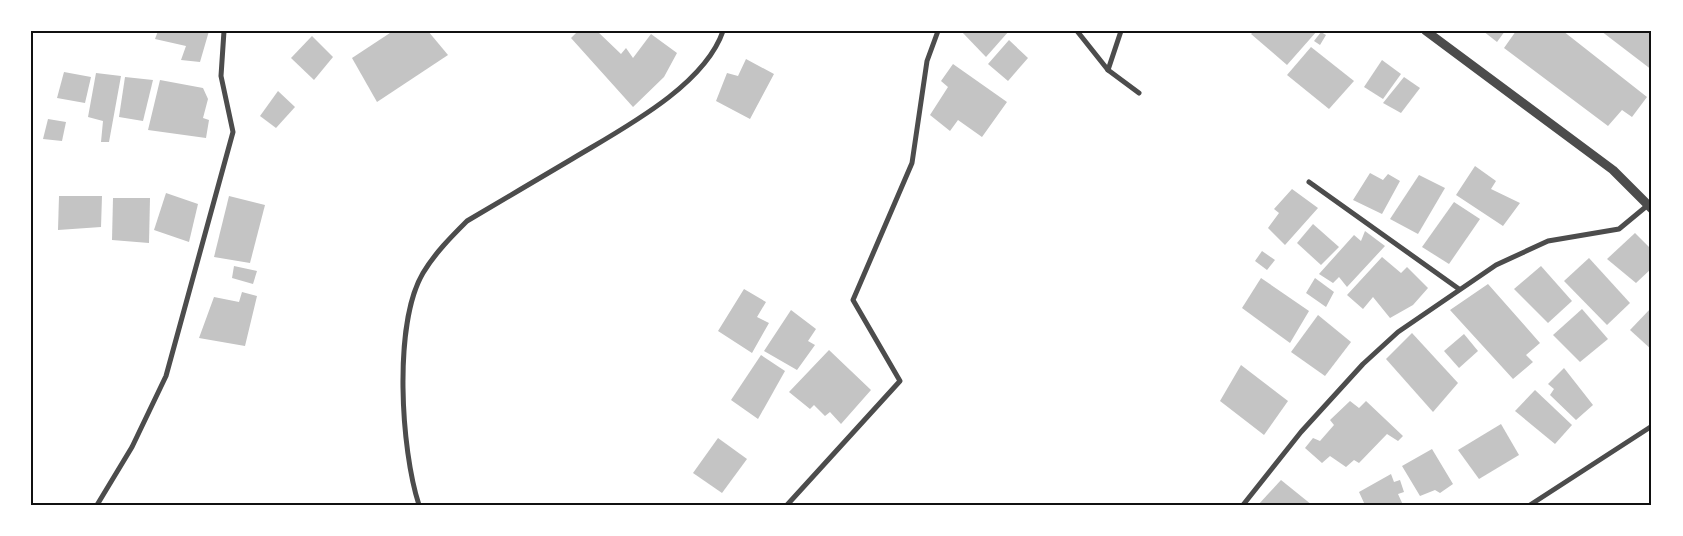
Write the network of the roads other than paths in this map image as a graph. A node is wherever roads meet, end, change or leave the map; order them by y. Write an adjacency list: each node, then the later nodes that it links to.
1 (224, 31): 13 (street)
2 (723, 31): 14 (street)
3 (938, 31): 15 (street)
4 (1077, 31): 7 (street)
5 (1121, 31): 7 (street)
6 (1426, 31): 10 (street)
7 (1108, 70): 8 (street)
8 (1140, 93)
9 (1309, 182): 11 (street)
10 (1650, 207): 11 (street)
11 (1459, 289): 16 (street)
12 (1652, 426): 17 (street)
13 (97, 505)
14 (419, 505)
15 (787, 505)
16 (1243, 505)
17 (1530, 505)

